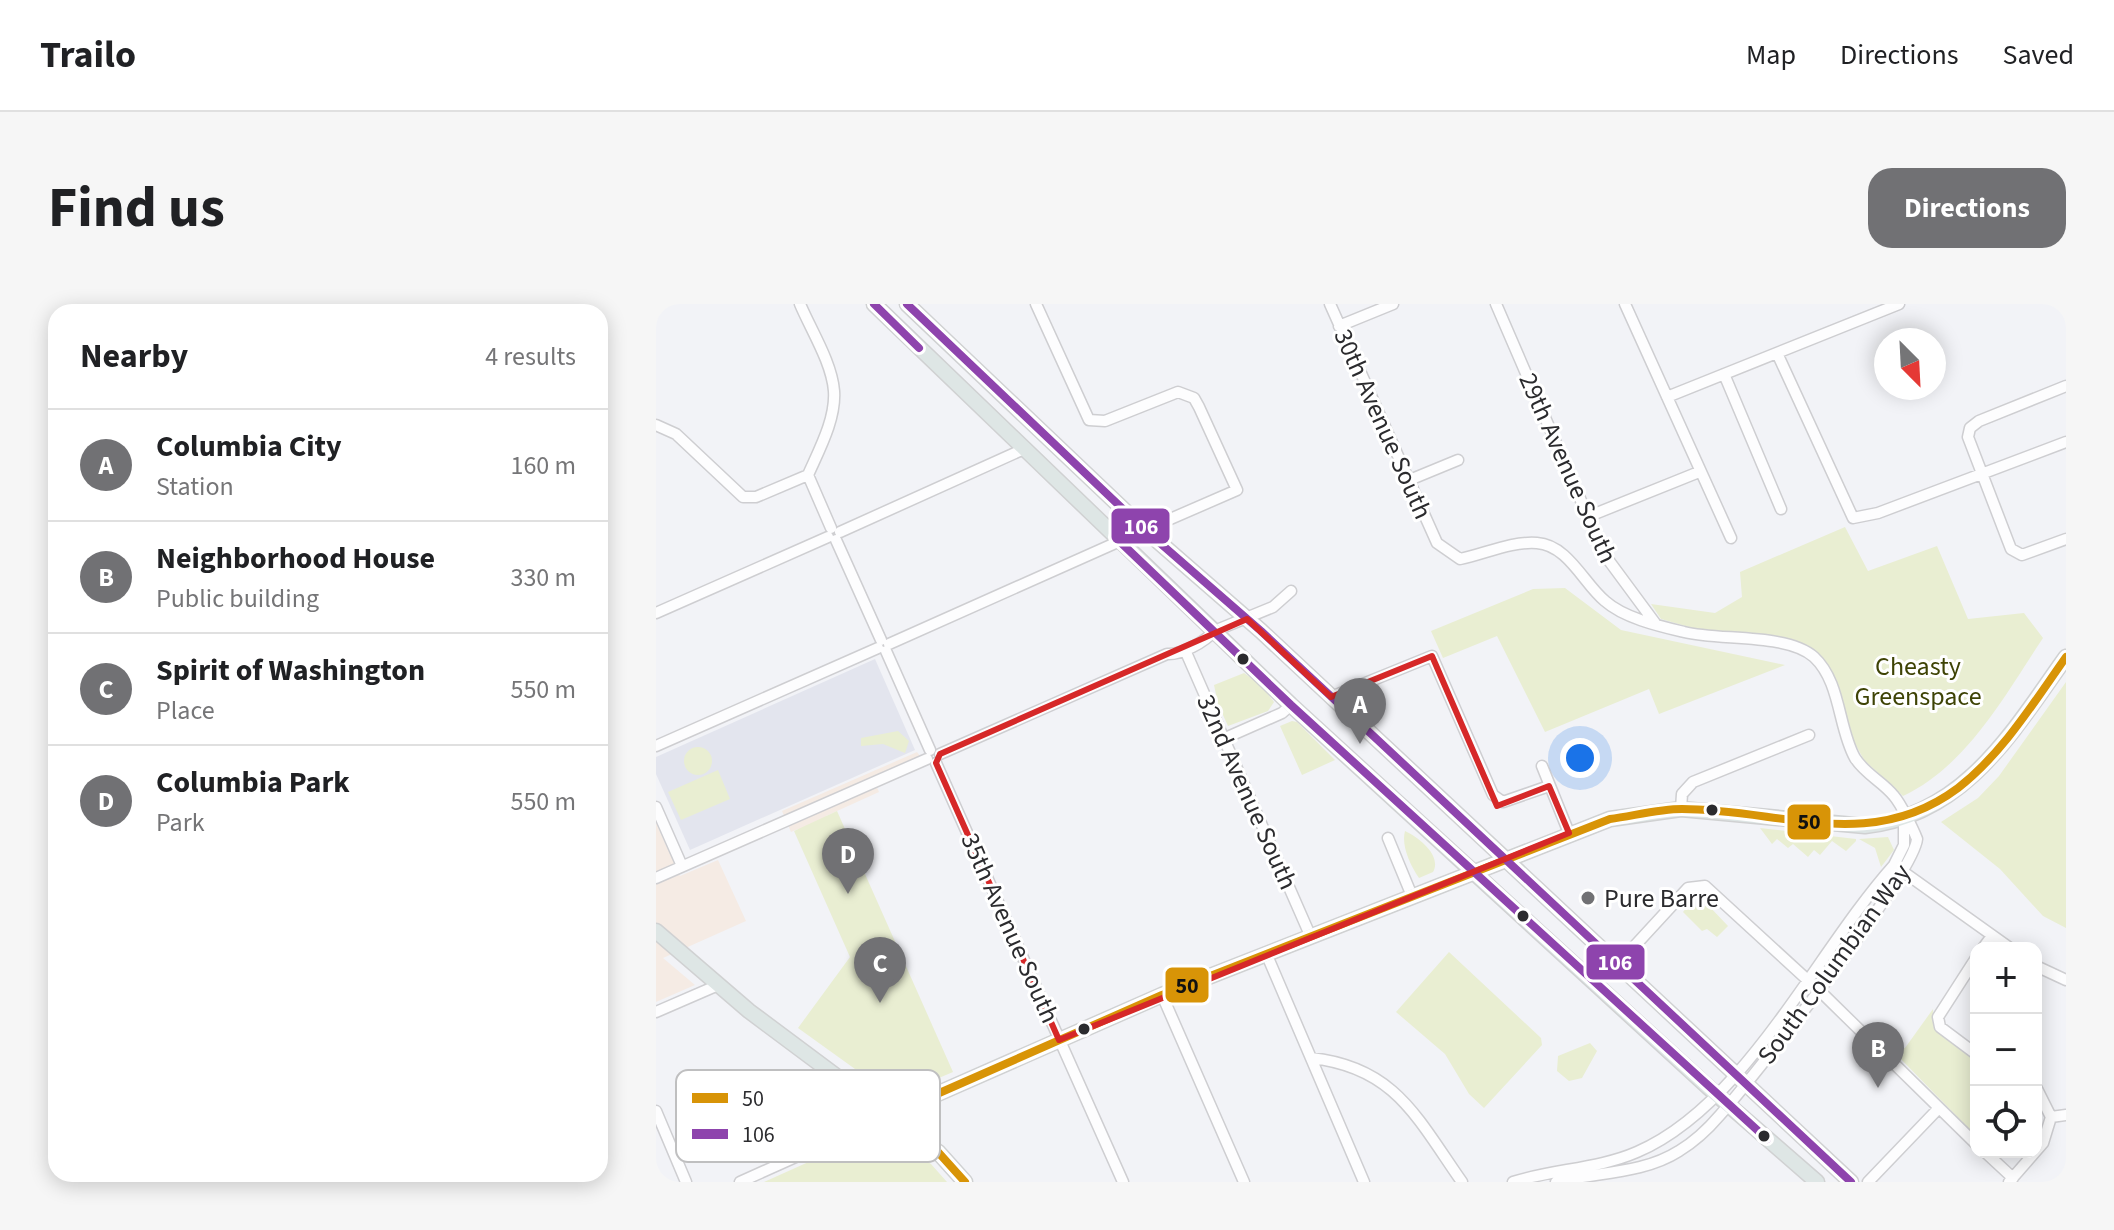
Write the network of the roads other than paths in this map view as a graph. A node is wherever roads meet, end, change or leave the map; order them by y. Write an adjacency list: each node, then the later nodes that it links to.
1 (800, 304): 22 (street)
2 (874, 304): 18 (main road)
3 (907, 304): 26 (main road)
4 (1036, 304): 26 (street)
5 (1330, 304): 11 (street, 30th Avenue South)
6 (1393, 304): 11 (street)
7 (1496, 304): 25 (street, 29th Avenue South)
8 (1625, 304): 15 (street)
9 (1899, 304): 10 (street)
10 (1886, 306): 12 (street)
11 (1339, 326): 23 (street, 30th Avenue South)
12 (1777, 353): 13 (street); 21 (street)
13 (1724, 374): 15 (street); 24 (street)
14 (2066, 386): 21 (street)
15 (1667, 397): 20 (street)
16 (656, 425): 22 (street)
17 (2066, 442): 21 (street)
18 (1024, 449): 27 (street); 30 (main road)
19 (1458, 460): 23 (street)
20 (1699, 472): 25 (street); 28 (street)
21 (1981, 474): 29 (street)
22 (808, 475): 27 (street, 35th Avenue South)
23 (1407, 481): 34 (street, 30th Avenue South)
24 (1781, 509)
25 (1587, 517): 34 (street, 29th Avenue South)
26 (1145, 530): 33 (main road)
27 (834, 534): 32 (street); 36 (street, 35th Avenue South)
28 (1731, 538)
29 (2066, 539)
30 (1120, 541): 35 (main road); 36 (street)
31 (1291, 591): 33 (street)
32 (656, 613)
33 (1247, 619): 35 (street); 40 (main road)
34 (1655, 623): 50 (street)
35 (1214, 631): 37 (street); 38 (street); 41 (main road)
36 (884, 646): 44 (street); 45 (street, 35th Avenue South)
37 (1185, 650): 38 (street); 43 (street, 32nd Avenue South)
38 (1167, 654): 45 (street)
39 (2066, 657): 50 (main road)
40 (1331, 697): 47 (street); 53 (main road)
41 (1291, 705): 43 (street); 56 (main road)
42 (1809, 735): 49 (street)
43 (1223, 739): 60 (street, 32nd Avenue South)
44 (656, 746)
45 (933, 756): 54 (street); 74 (street, 35th Avenue South)
46 (1542, 766): 47 (street)
47 (1549, 786): 51 (street)
48 (656, 807): 54 (street)
49 (1681, 809): 50 (main road); 51 (main road)
50 (1904, 817): 55 (street, South Columbian Way)
51 (1569, 833): 53 (main road)
52 (1388, 838): 58 (street)
53 (1505, 858): 56 (main road); 65 (main road)
54 (682, 866): 57 (street)
55 (1898, 868): 61 (street); 68 (street, South Columbian Way); 71 (street, South Columbian Way)
56 (1471, 871): 58 (main road); 80 (main road)
57 (656, 878)
58 (1412, 896): 60 (main road)
59 (656, 931): 70 (main road)
60 (1310, 935): 64 (main road)
61 (1992, 936): 62 (street); 63 (street)
62 (1988, 942)
63 (2001, 942)
64 (1266, 953): 72 (main road); 76 (street)
65 (1618, 964): 68 (street); 78 (main road)
66 (1970, 967): 75 (street)
67 (2042, 969): 69 (street)
68 (1806, 978): 71 (street); 78 (street, South Columbian Way)
69 (2066, 980)
70 (716, 986): 73 (street); 77 (main road)
71 (1817, 989): 78 (street, South Columbian Way); 83 (street)
72 (1162, 995): 74 (main road); 99 (street)
73 (656, 1012)
74 (1059, 1040): 79 (main road); 98 (street, 35th Avenue South)
75 (1970, 1050)
76 (1311, 1058): 100 (street); 101 (street)
77 (826, 1070)
78 (1740, 1079): 80 (street, South Columbian Way); 82 (street, South Columbian Way); 105 (main road)
79 (940, 1093)
80 (1716, 1093): 82 (main road); 93 (street, South Columbian Way)
81 (2042, 1099): 86 (street)
82 (1729, 1105): 93 (street, South Columbian Way); 104 (main road)
83 (1937, 1110): 87 (street); 106 (street)
84 (656, 1111): 89 (street)
85 (2066, 1115): 86 (street)
86 (2051, 1117): 94 (street)
87 (1970, 1139)
88 (940, 1154): 97 (main road)
89 (676, 1158)
90 (1991, 1158): 94 (street)
91 (678, 1162): 95 (street)
92 (785, 1162): 96 (street)
93 (1601, 1173): 102 (street); 103 (street)
94 (2011, 1180)
95 (686, 1182)
96 (740, 1182)
97 (965, 1182)
98 (1123, 1182)
99 (1244, 1182)
100 (1364, 1182)
101 (1462, 1182)
102 (1513, 1182)
103 (1556, 1182)
104 (1817, 1182)
105 (1851, 1182)
106 (1868, 1182)

